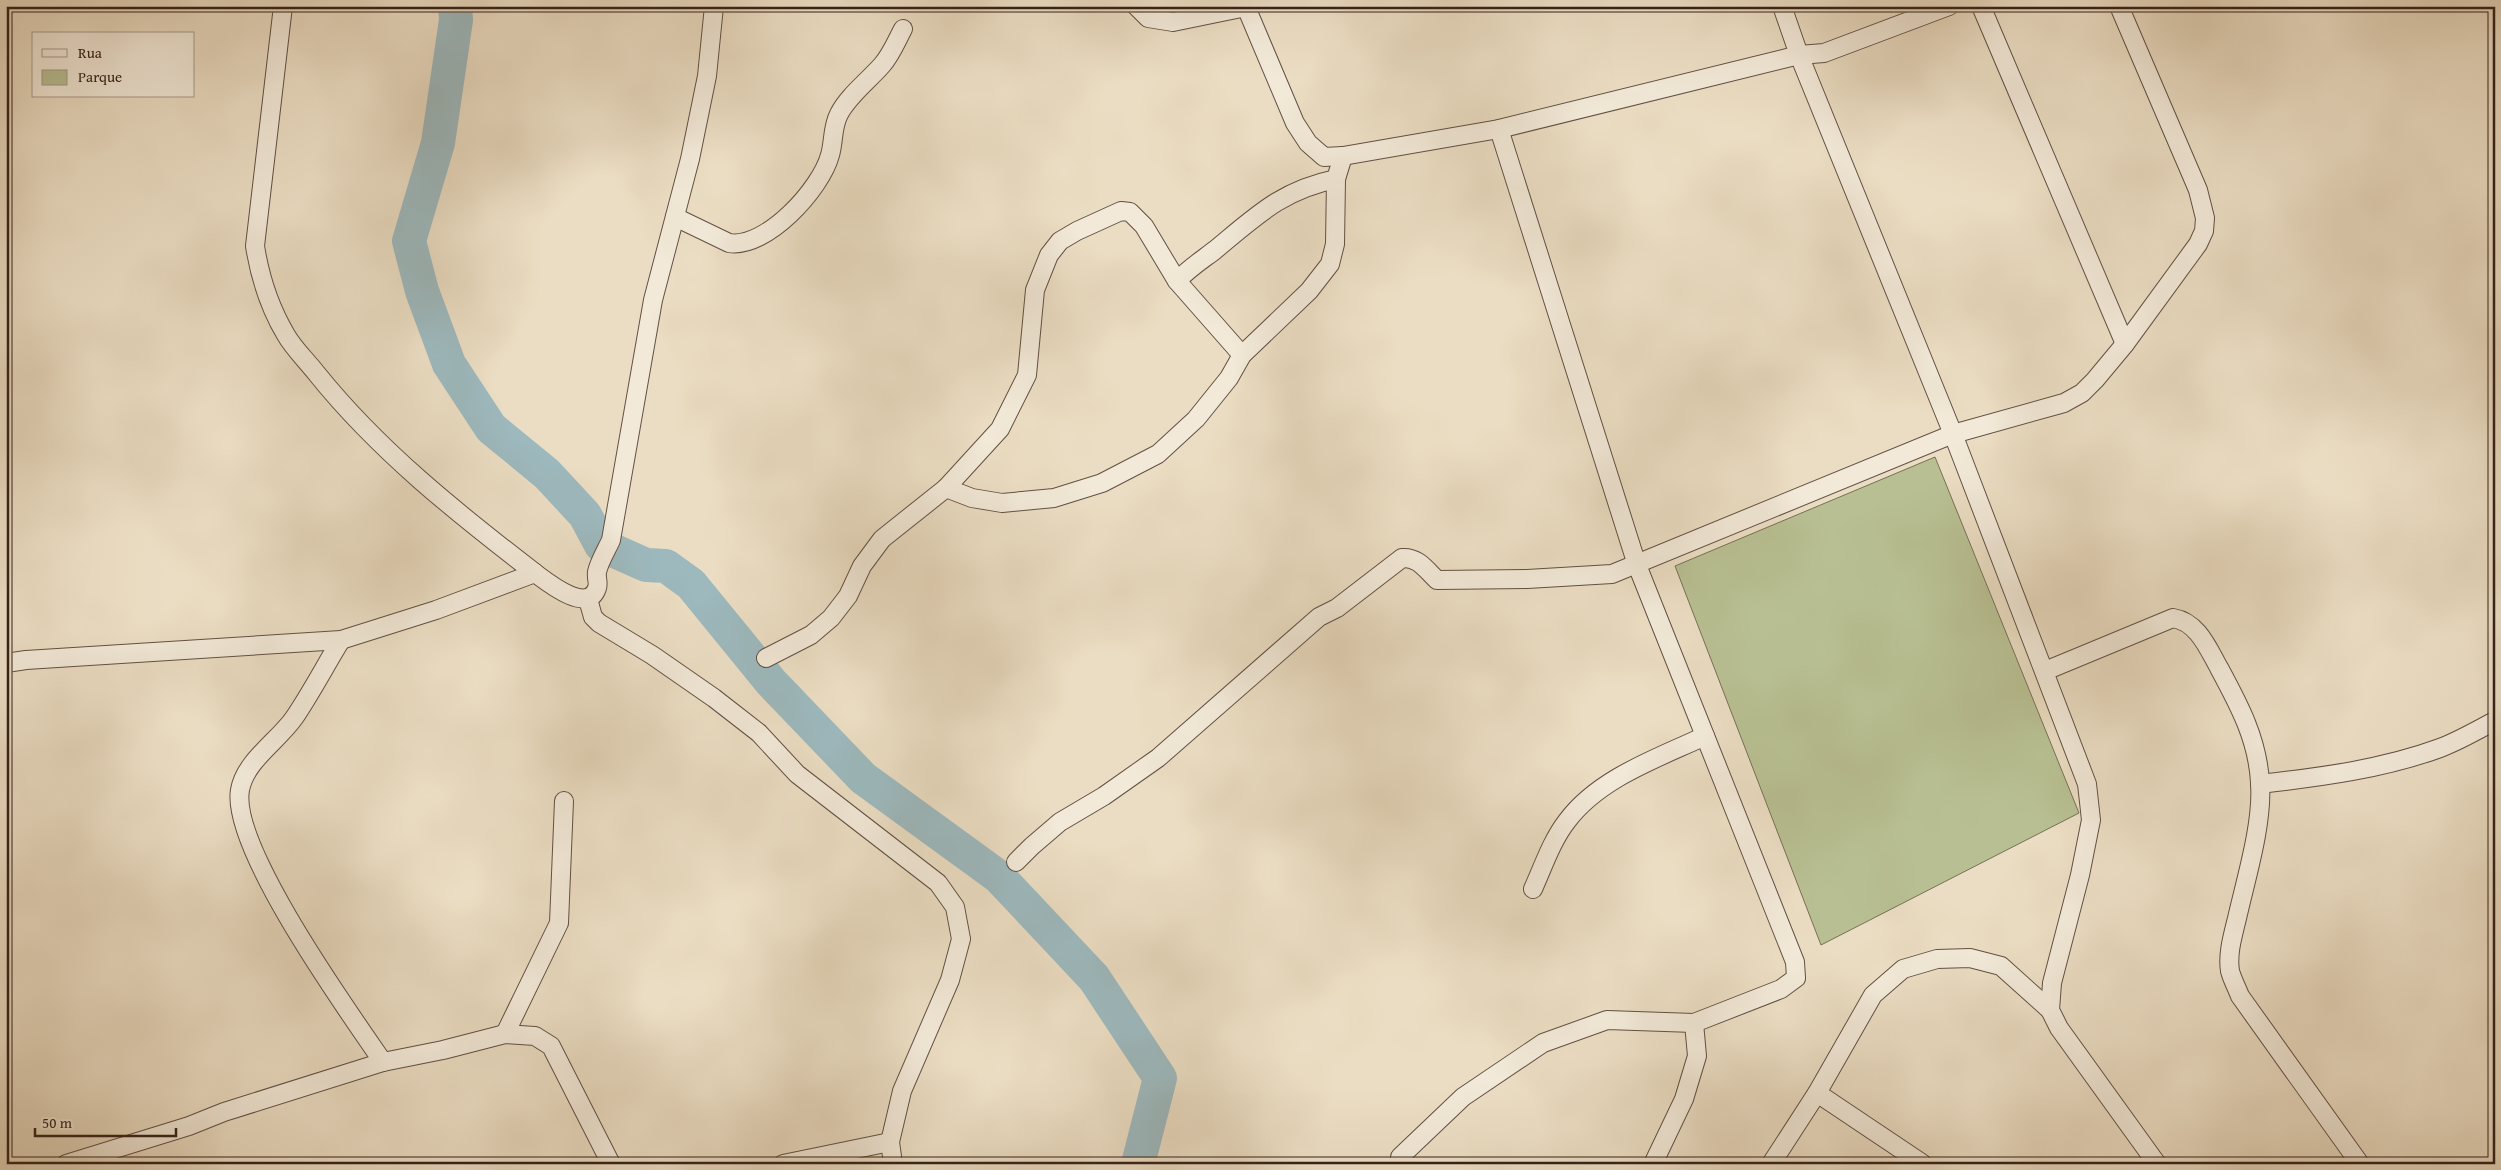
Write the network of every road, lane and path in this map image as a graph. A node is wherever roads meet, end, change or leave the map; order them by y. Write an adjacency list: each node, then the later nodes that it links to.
1 (283, 6): 21 (street)
2 (714, 6): 14 (street)
3 (1136, 6): 8 (street)
4 (1782, 6): 10 (street)
5 (1949, 6): 10 (street)
6 (1981, 6): 16 (street)
7 (2119, 6): 16 (street)
8 (1249, 7): 12 (street)
9 (903, 29): 14 (street)
10 (1799, 55): 11 (street); 18 (street)
11 (1499, 129): 12 (street); 20 (street)
12 (1343, 156): 13 (street)
13 (1336, 179): 15 (street); 17 (street)
14 (675, 217): 22 (street)
15 (1177, 281): 17 (street); 19 (street)
16 (2125, 344): 18 (street)
17 (1242, 355): 19 (street)
18 (1953, 434): 20 (street); 26 (street)
19 (946, 488): 24 (street)
20 (1637, 565): 28 (street); 31 (street)
21 (535, 573): 22 (street); 23 (street)
22 (588, 599): 38 (street)
23 (341, 640): 25 (street); 36 (street)
24 (766, 658)
25 (6, 663)
26 (2045, 671): 29 (street); 33 (street)
27 (2495, 721): 29 (street)
28 (1705, 736): 32 (street); 34 (street)
29 (2260, 784): 48 (street)
30 (564, 802): 35 (street)
31 (1016, 862)
32 (1533, 889)
33 (2050, 1010): 37 (street); 47 (street)
34 (1694, 1023): 39 (street); 44 (street)
35 (505, 1034): 36 (street); 41 (street)
36 (383, 1062): 40 (street)
37 (1817, 1092): 45 (street); 46 (street)
38 (890, 1142): 42 (street); 43 (street)
39 (1400, 1157)
40 (66, 1164)
41 (611, 1164)
42 (783, 1164)
43 (893, 1164)
44 (1654, 1164)
45 (1771, 1164)
46 (1923, 1164)
47 (2157, 1164)
48 (2360, 1164)

